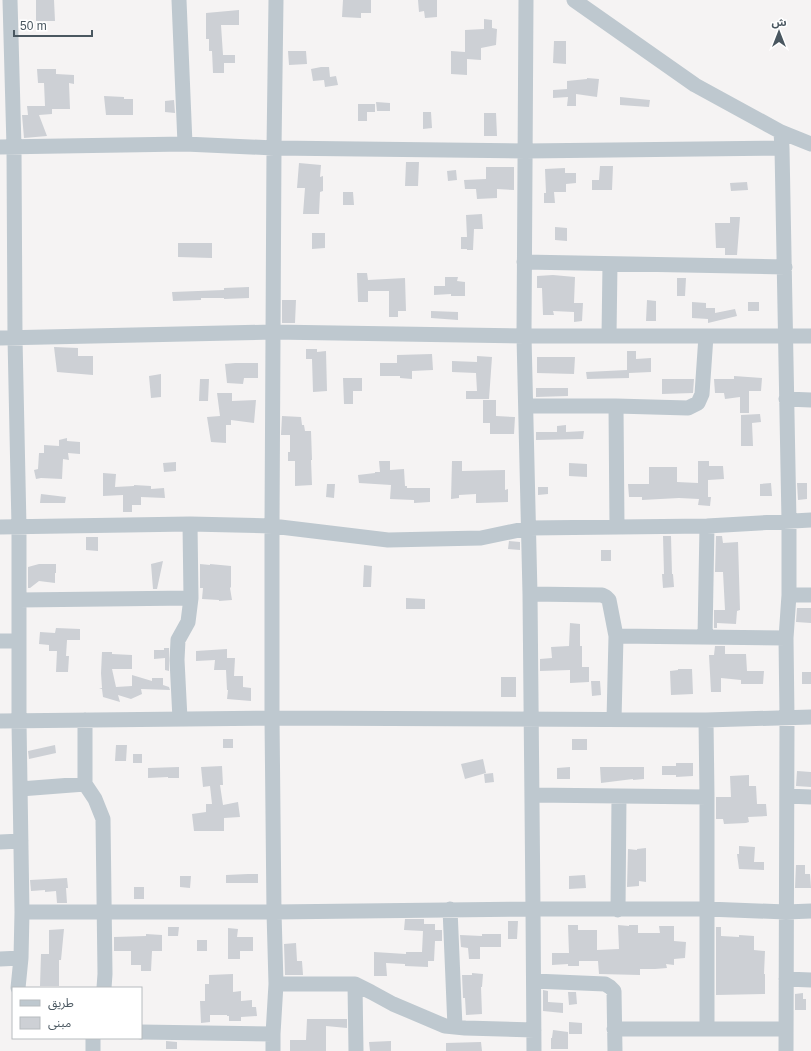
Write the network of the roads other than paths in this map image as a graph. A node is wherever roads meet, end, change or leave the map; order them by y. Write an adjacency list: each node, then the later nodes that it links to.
1 (10, 0): 9 (street)
2 (179, 0): 7 (street)
3 (276, 0): 10 (street)
4 (526, 0): 12 (street)
5 (574, 0): 6 (street)
6 (781, 132): 8 (street); 11 (street)
7 (185, 144): 9 (street); 10 (street)
8 (811, 144)
9 (7, 147): 22 (street)
10 (274, 148): 12 (street); 16 (street)
11 (782, 148): 12 (street); 15 (street)
12 (525, 151): 13 (street)
13 (524, 262): 14 (street); 17 (street)
14 (610, 264): 15 (street); 18 (street)
15 (785, 267): 20 (street)
16 (273, 332): 17 (street); 22 (street); 30 (street)
17 (524, 336): 18 (street); 25 (street)
18 (609, 336): 19 (street)
19 (706, 336): 20 (street); 26 (street)
20 (786, 336): 21 (street); 23 (street)
21 (811, 336)
22 (8, 338): 33 (street)
23 (786, 399): 24 (street); 28 (street)
24 (811, 400)
25 (526, 406): 26 (street); 35 (street)
26 (616, 406): 34 (street)
27 (811, 520): 28 (street)
28 (789, 521): 31 (street); 37 (street)
29 (190, 524): 30 (street); 33 (street); 39 (street)
30 (272, 526): 35 (street); 48 (street)
31 (707, 526): 34 (street); 42 (street)
32 (0, 527): 33 (street)
33 (19, 527): 40 (street)
34 (617, 527): 35 (street)
35 (529, 528): 36 (street)
36 (530, 594): 41 (street); 49 (street)
37 (790, 595): 38 (street); 43 (street)
38 (811, 596)
39 (191, 598): 40 (street); 50 (street)
40 (18, 600): 45 (street)
41 (616, 636): 42 (street); 52 (street)
42 (705, 637): 43 (street)
43 (786, 638): 47 (street)
44 (0, 641): 45 (street)
45 (18, 641): 55 (street)
46 (811, 716): 47 (street)
47 (787, 717): 53 (street); 60 (street)
48 (272, 718): 49 (street); 50 (street); 72 (street)
49 (531, 718): 52 (street); 58 (street)
50 (180, 719): 51 (street)
51 (85, 720): 55 (street); 56 (street)
52 (614, 720): 53 (street)
53 (706, 720): 61 (street)
54 (0, 722): 55 (street)
55 (19, 722): 57 (street)
56 (85, 784): 57 (street); 71 (street)
57 (20, 789): 63 (street)
58 (532, 795): 59 (street); 65 (street)
59 (619, 796): 61 (street); 67 (street)
60 (787, 796): 62 (street); 73 (street)
61 (707, 797): 68 (street)
62 (811, 797)
63 (21, 841): 64 (street); 70 (street)
64 (0, 842)
65 (534, 909): 66 (street); 67 (street); 78 (street)
66 (450, 910): 72 (street); 83 (street)
67 (618, 910): 68 (street)
68 (707, 910): 73 (street); 85 (street)
69 (811, 911): 73 (street)
70 (22, 912): 71 (street); 74 (street)
71 (104, 912): 72 (street); 82 (street)
72 (274, 912): 79 (street)
73 (786, 912): 76 (street)
74 (21, 958): 75 (street); 81 (street)
75 (0, 959)
76 (786, 979): 77 (street); 86 (street)
77 (811, 980)
78 (534, 981): 84 (street); 87 (street)
79 (276, 984): 80 (street); 89 (street)
80 (354, 984): 83 (street); 93 (street)
81 (18, 987)
82 (104, 987)
83 (450, 1026): 87 (street)
84 (614, 1029): 85 (street); 95 (street)
85 (707, 1029): 86 (street)
86 (786, 1029): 96 (street)
87 (534, 1030): 94 (street)
88 (142, 1032): 89 (street)
89 (273, 1034): 92 (street)
90 (93, 1039): 91 (street)
91 (93, 1051)
92 (273, 1051)
93 (356, 1051)
94 (534, 1051)
95 (615, 1051)
96 (786, 1051)

